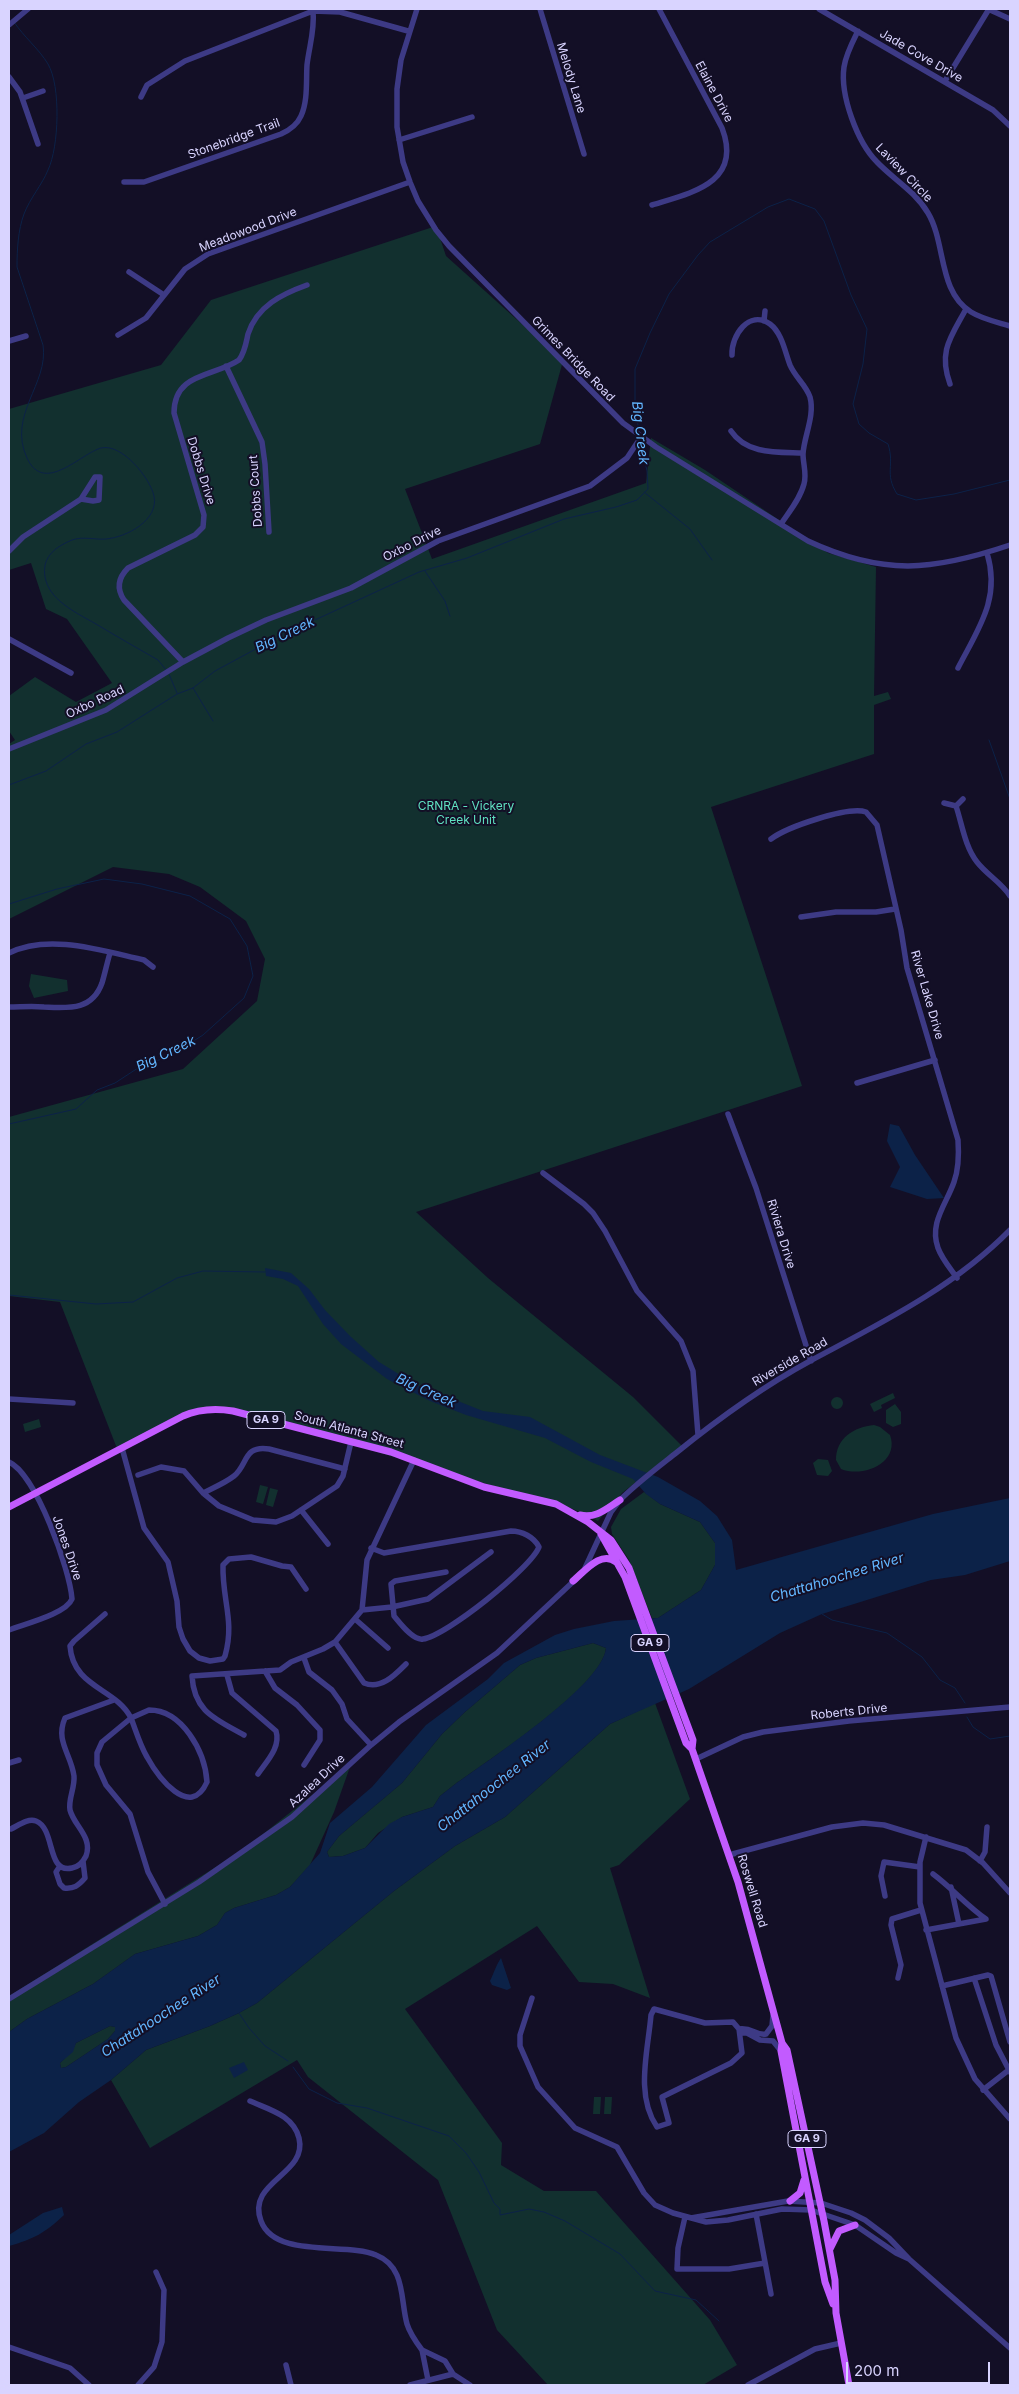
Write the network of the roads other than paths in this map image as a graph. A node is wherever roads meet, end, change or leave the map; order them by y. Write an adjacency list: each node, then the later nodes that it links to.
1 (28, 9): 9 (street)
2 (417, 9): 10 (street, Grimes Bridge Road)
3 (540, 9): 21 (street, Melody Lane)
4 (658, 9): 24 (street, Elaine Drive)
5 (819, 9): 11 (street, Jade Cove Drive)
6 (989, 9): 8 (street); 13 (street)
7 (313, 11): 10 (street); 15 (street); 22 (street, Stonebridge Trail)
8 (1010, 19)
9 (9, 25)
10 (408, 31): 19 (street, Grimes Bridge Road)
11 (858, 31): 13 (street, Jade Cove Drive); 28 (street, Laview Circle)
12 (9, 77): 16 (street)
13 (945, 81): 18 (street, Jade Cove Drive)
14 (44, 91): 16 (street)
15 (141, 97)
16 (23, 98): 20 (street)
17 (472, 116): 19 (street)
18 (1010, 126)
19 (399, 140): 23 (street, Grimes Bridge Road)
20 (38, 144)
21 (584, 154)
22 (124, 182)
23 (410, 182): 27 (street, Meadowood Drive); 39 (street, Grimes Bridge Road)
24 (652, 205)
25 (129, 272): 27 (street)
26 (307, 285): 36 (street, Dobbs Drive)
27 (164, 295): 32 (street, Meadowood Drive)
28 (966, 309): 31 (street); 37 (street)
29 (765, 311): 30 (street)
30 (764, 321): 35 (street); 40 (street)
31 (1010, 326)
32 (118, 335)
33 (26, 336): 34 (street)
34 (9, 341)
35 (732, 355)
36 (226, 366): 43 (street, Dobbs Court); 48 (street, Dobbs Drive)
37 (950, 384)
38 (732, 431): 40 (street)
39 (641, 437): 42 (street, Grimes Bridge Road); 48 (street, Oxbo Drive)
40 (803, 453): 42 (street)
41 (81, 499): 41 (street); 45 (street)
42 (781, 524): 46 (street, Grimes Bridge Road)
43 (269, 532)
44 (1010, 545): 46 (street, Grimes Bridge Road)
45 (9, 551)
46 (987, 553): 49 (street)
47 (9, 639): 50 (street)
48 (183, 662): 51 (street, Oxbo Road)
49 (958, 668)
50 (71, 673)
51 (9, 749)
52 (963, 799): 54 (street)
53 (944, 803): 54 (street)
54 (956, 806): 56 (street)
55 (771, 839): 57 (street, River Lake Drive)
56 (1010, 896)
57 (895, 909): 58 (street); 63 (street, River Lake Drive)
58 (801, 917)
59 (9, 953): 60 (street)
60 (110, 953): 61 (street); 62 (street)
61 (152, 968)
62 (9, 1007)
63 (935, 1060): 64 (street); 68 (street, River Lake Drive)
64 (857, 1084)
65 (728, 1114): 69 (street, Riviera Drive)
66 (543, 1173): 72 (street)
67 (1010, 1230): 68 (street, Riverside Road)
68 (957, 1278): 69 (street, Riverside Road)
69 (811, 1361): 72 (street, Riverside Road)
70 (9, 1399): 71 (street)
71 (73, 1403)
72 (698, 1435): 81 (street, Riverside Road)
73 (352, 1442): 74 (main road, South Atlanta Street / GA 9); 75 (main road, South Atlanta Street / GA 9); 77 (street)
74 (122, 1448): 79 (main road, South Atlanta Street / GA 9); 92 (street)
75 (414, 1460): 84 (main road, South Atlanta Street / GA 9); 87 (street)
76 (9, 1462): 79 (street)
77 (345, 1469): 80 (street); 83 (street)
78 (138, 1475): 80 (street)
79 (36, 1493): 82 (main road, South Atlanta Street / GA 9); 97 (street, Jones Drive)
80 (202, 1493): 83 (street)
81 (620, 1500): 84 (main road); 85 (street, Riverside Road)
82 (9, 1507)
83 (301, 1510): 86 (street)
84 (574, 1512): 85 (main road, South Atlanta Street / GA 9)
85 (601, 1534): 89 (main road, South Atlanta Street / GA 9); 91 (street, Azalea Drive); 106 (main road, South Atlanta Street / GA 9)
86 (328, 1544)
87 (371, 1548): 93 (street); 94 (street)
88 (491, 1552): 93 (street)
89 (618, 1563): 91 (main road); 106 (main road, South Atlanta Street / GA 9)
90 (446, 1572): 93 (street)
91 (574, 1581): 109 (street, Azalea Drive)
92 (306, 1590)
93 (392, 1608): 94 (street)
94 (362, 1610): 96 (street)
95 (105, 1614): 104 (street)
96 (355, 1619): 98 (street); 99 (street)
97 (9, 1630)
98 (335, 1642): 100 (street); 101 (street)
99 (388, 1648)
100 (304, 1658): 102 (street); 109 (street)
101 (406, 1664)
102 (265, 1671): 103 (street); 113 (street)
103 (227, 1675): 108 (street); 114 (street)
104 (114, 1700): 107 (street); 119 (street)
105 (1010, 1707): 110 (street, Roberts Drive)
106 (678, 1708): 110 (main road, Roswell Road / GA 9)
107 (131, 1718): 107 (street); 127 (street)
108 (244, 1735)
109 (371, 1745): 127 (street, Azalea Drive)
110 (696, 1759): 118 (main road, Roswell Road / GA 9)
111 (19, 1760): 112 (street)
112 (9, 1763)
113 (304, 1765)
114 (258, 1774)
115 (987, 1827): 120 (street)
116 (11, 1829): 121 (street)
117 (926, 1837): 118 (street); 120 (street); 122 (street)
118 (730, 1855): 136 (main road, Roswell Road / GA 9)
119 (83, 1861): 121 (street); 121 (street)
120 (980, 1861): 125 (street)
121 (60, 1866)
122 (920, 1867): 126 (street); 128 (street)
123 (933, 1874): 124 (street)
124 (951, 1887): 129 (street); 129 (street)
125 (1010, 1893)
126 (885, 1896)
127 (165, 1904): 135 (street, Azalea Drive)
128 (921, 1910): 130 (street); 131 (street)
129 (958, 1924): 130 (street)
130 (926, 1930): 133 (street)
131 (898, 1978)
132 (974, 1978): 133 (street); 138 (street); 141 (street)
133 (942, 1986): 142 (street)
134 (532, 1998): 151 (street)
135 (9, 1999)
136 (773, 2008): 137 (street); 139 (main road, Roswell Road / GA 9)
137 (739, 2031): 137 (street); 140 (street)
138 (1010, 2042)
139 (782, 2043): 140 (main road, Roswell Road / GA 9); 147 (main road, Roswell Road / GA 9)
140 (781, 2051): 145 (main road, Roswell Road / GA 9)
141 (1010, 2070): 142 (street)
142 (983, 2090): 144 (street)
143 (250, 2101): 162 (street)
144 (1010, 2119)
145 (805, 2175): 146 (main road); 148 (main road, Roswell Road / GA 9)
146 (790, 2202): 148 (street); 151 (street)
147 (820, 2203): 148 (street); 149 (main road, Roswell Road / GA 9); 154 (street)
148 (810, 2206): 149 (street); 150 (street); 158 (main road, Roswell Road / GA 9)
149 (822, 2213): 152 (street); 153 (main road, Roswell Road / GA 9)
150 (756, 2214): 151 (street); 155 (street)
151 (688, 2217): 155 (street)
152 (855, 2225): 153 (main road); 154 (street)
153 (830, 2252): 158 (main road, Roswell Road / GA 9)
154 (909, 2259): 161 (street)
155 (765, 2264): 157 (street)
156 (156, 2272): 167 (street)
157 (770, 2294)
158 (836, 2313): 159 (main road, Roswell Road / GA 9)
159 (841, 2343): 171 (street); 172 (main road, Roswell Road / GA 9)
160 (9, 2348): 166 (street)
161 (1010, 2348)
162 (422, 2350): 164 (street); 165 (street)
163 (286, 2365): 168 (street)
164 (453, 2374): 165 (street); 170 (street)
165 (428, 2380): 169 (street)
166 (89, 2385)
167 (138, 2385)
168 (291, 2385)
169 (410, 2385)
170 (470, 2385)
171 (748, 2385)
172 (849, 2385)

